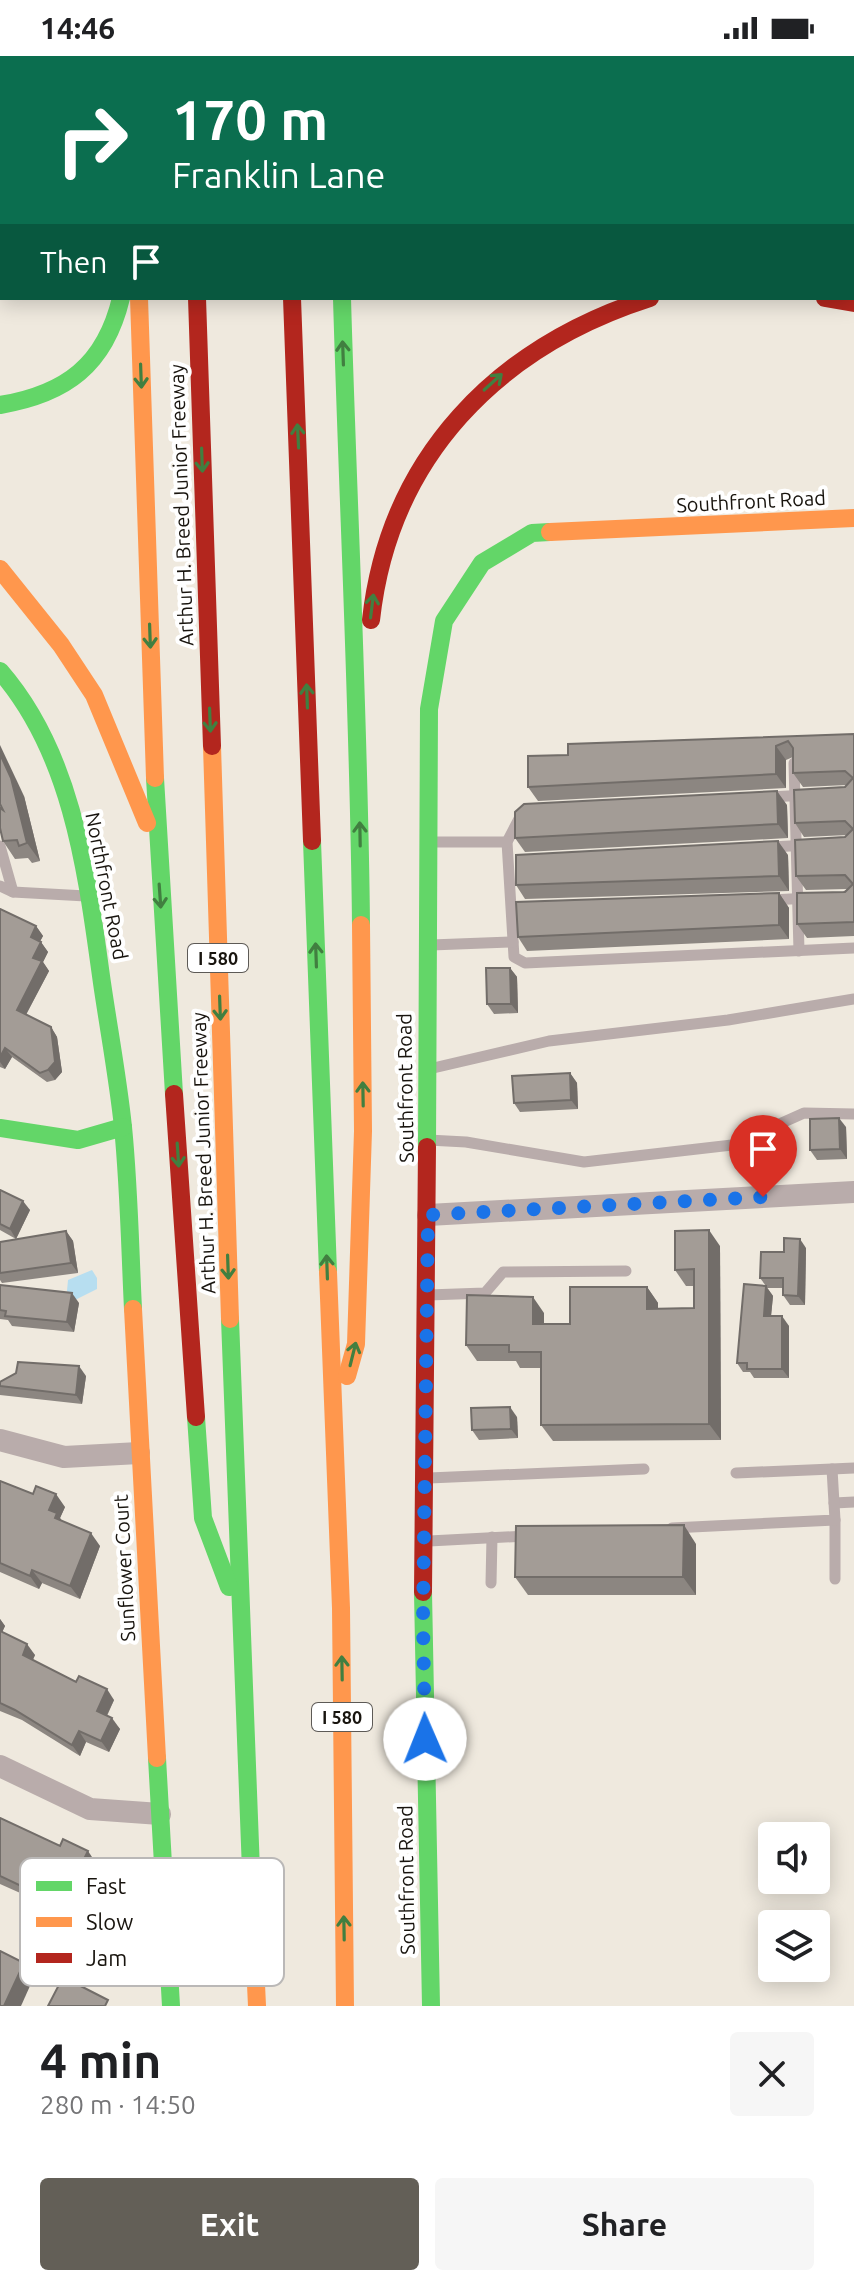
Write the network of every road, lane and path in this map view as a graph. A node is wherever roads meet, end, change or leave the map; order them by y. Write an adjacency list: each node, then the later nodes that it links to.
1 (121, 300): 7 (main road)
2 (139, 300): 22 (main road, one-way to 22)
3 (197, 300): 65 (main road, Arthur H. Breed Junior Freeway / I 580, one-way to 65)
4 (292, 300): 48 (main road, I 580, one-way to 4)
5 (342, 300): 11 (main road, one-way to 5)
6 (641, 300): 11 (main road, one-way to 6)
7 (0, 405)
8 (854, 518): 17 (main road, Southfront Road)
9 (0, 569): 22 (main road)
10 (0, 671): 28 (main road, Northfront Road)
11 (359, 711): 48 (main road, one-way to 11)
12 (794, 763): 14 (lane)
13 (824, 794): 14 (lane)
14 (795, 796): 15 (lane); 21 (lane)
15 (748, 798)
16 (532, 810): 18 (lane)
17 (430, 842): 18 (lane); 35 (main road, Southfront Road)
18 (507, 842): 25 (lane)
19 (825, 845): 21 (lane)
20 (0, 846): 27 (lane)
21 (796, 846): 23 (lane); 30 (lane)
22 (157, 848): 65 (main road, one-way to 65)
23 (750, 848)
24 (523, 860): 25 (lane)
25 (508, 861): 33 (lane)
26 (0, 886): 27 (lane)
27 (13, 892): 28 (lane)
28 (90, 896): 41 (main road, Northfront Road)
29 (826, 898): 30 (lane)
30 (798, 899): 31 (lane); 37 (lane)
31 (750, 900)
32 (527, 907): 33 (lane)
33 (511, 908): 34 (lane)
34 (513, 942): 35 (lane); 37 (lane)
35 (426, 945): 39 (main road, Southfront Road)
36 (854, 948): 37 (lane)
37 (799, 951)
38 (854, 999): 39 (lane)
39 (427, 1069): 43 (main road, Southfront Road)
40 (854, 1114): 43 (lane)
41 (123, 1127): 42 (main road); 50 (main road, Sunflower Court)
42 (0, 1128)
43 (428, 1140): 45 (main road, Southfront Road)
44 (854, 1192): 45 (street)
45 (428, 1215): 47 (main road, Southfront Road)
46 (626, 1271): 47 (lane)
47 (427, 1295): 55 (main road, Southfront Road)
48 (333, 1429): 74 (main road, I 580, one-way to 48)
49 (0, 1440): 50 (street)
50 (139, 1453): 67 (main road, Sunflower Court)
51 (854, 1468): 53 (lane)
52 (644, 1469): 55 (lane)
53 (832, 1469): 54 (lane); 57 (lane)
54 (736, 1473)
55 (425, 1478): 62 (main road, Southfront Road)
56 (854, 1502): 57 (lane)
57 (834, 1503): 58 (lane)
58 (835, 1520): 59 (lane); 63 (lane)
59 (663, 1529)
60 (539, 1535): 61 (lane)
61 (492, 1537): 62 (lane); 64 (lane)
62 (424, 1541): 75 (main road, Southfront Road)
63 (835, 1579)
64 (491, 1583)
65 (240, 1617): 69 (main road, Arthur H. Breed Junior Freeway / I 580)
66 (0, 1766): 67 (street)
67 (160, 1814): 68 (main road, Sunflower Court)
68 (163, 1858)
69 (251, 1858)
70 (170, 1986): 72 (main road, Sunflower Court)
71 (256, 1986): 73 (main road, Arthur H. Breed Junior Freeway / I 580)
72 (171, 2006)
73 (257, 2006)
74 (345, 2006)
75 (431, 2006)

